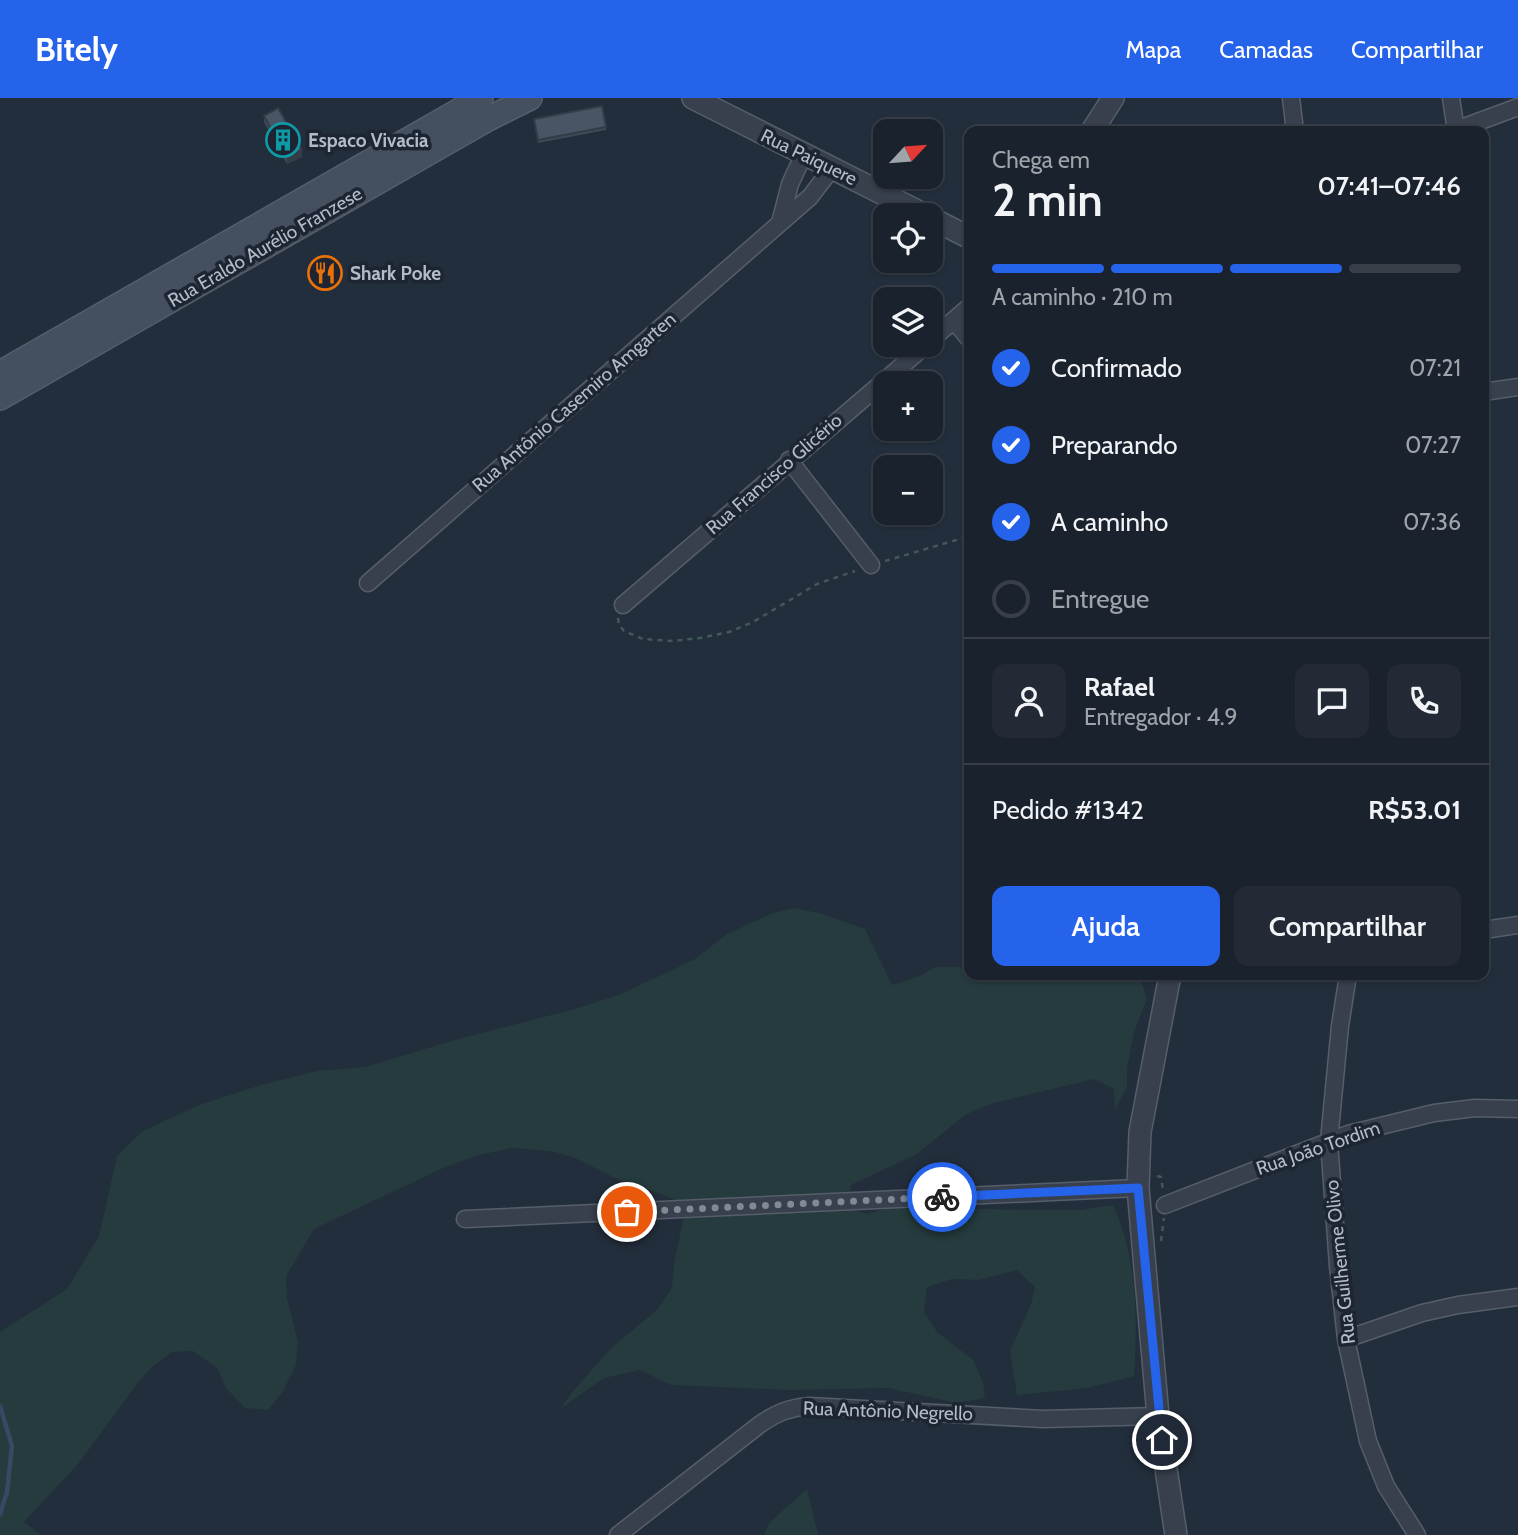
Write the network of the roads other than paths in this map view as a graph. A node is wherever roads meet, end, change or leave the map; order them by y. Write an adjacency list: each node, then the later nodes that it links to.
1 (481, 98): 23 (main road, Rua Eraldo Aurélio Franzese)
2 (530, 98): 27 (main road, Rua Eraldo Aurélio Franzese)
3 (693, 98): 12 (street, Rua Paiquere)
4 (1113, 98): 8 (street)
5 (1291, 98): 9 (street)
6 (1451, 98): 10 (street)
7 (1518, 107): 11 (street)
8 (1095, 126)
9 (1294, 126)
10 (1455, 126)
11 (1469, 126)
12 (804, 153): 13 (street, Rua Paiquere); 15 (street)
13 (832, 167): 14 (street, Rua Paiquere); 15 (street, Rua Antônio Casemiro Amgarten)
14 (902, 203)
15 (779, 223): 30 (street, Rua Antônio Casemiro Amgarten)
16 (943, 224): 17 (street)
17 (964, 235)
18 (964, 312): 19 (street)
19 (954, 321): 20 (street); 21 (street)
20 (943, 330)
21 (964, 333)
22 (912, 357): 28 (street, Rua Francisco Glicério)
23 (0, 373)
24 (1518, 387): 25 (street)
25 (1492, 390): 26 (street)
26 (1518, 396)
27 (0, 398)
28 (789, 460): 29 (street); 31 (street, Rua Francisco Glicério)
29 (871, 565)
30 (368, 583)
31 (623, 606)
32 (1518, 925): 33 (street)
33 (1489, 929)
34 (1169, 980): 38 (street)
35 (1347, 980): 37 (street, Rua Guilherme Olivo)
36 (1518, 1109): 37 (street, Rua João Tordim)
37 (1329, 1141): 39 (street, Rua João Tordim); 42 (street, Rua Guilherme Olivo)
38 (1138, 1188): 40 (street); 43 (street)
39 (1166, 1205)
40 (465, 1219)
41 (1518, 1297): 42 (street)
42 (1346, 1339): 46 (street, Rua Guilherme Olivo)
43 (1158, 1416): 44 (street, Rua Antônio Negrello); 45 (street)
44 (618, 1535)
45 (1176, 1535)
46 (1417, 1535)

